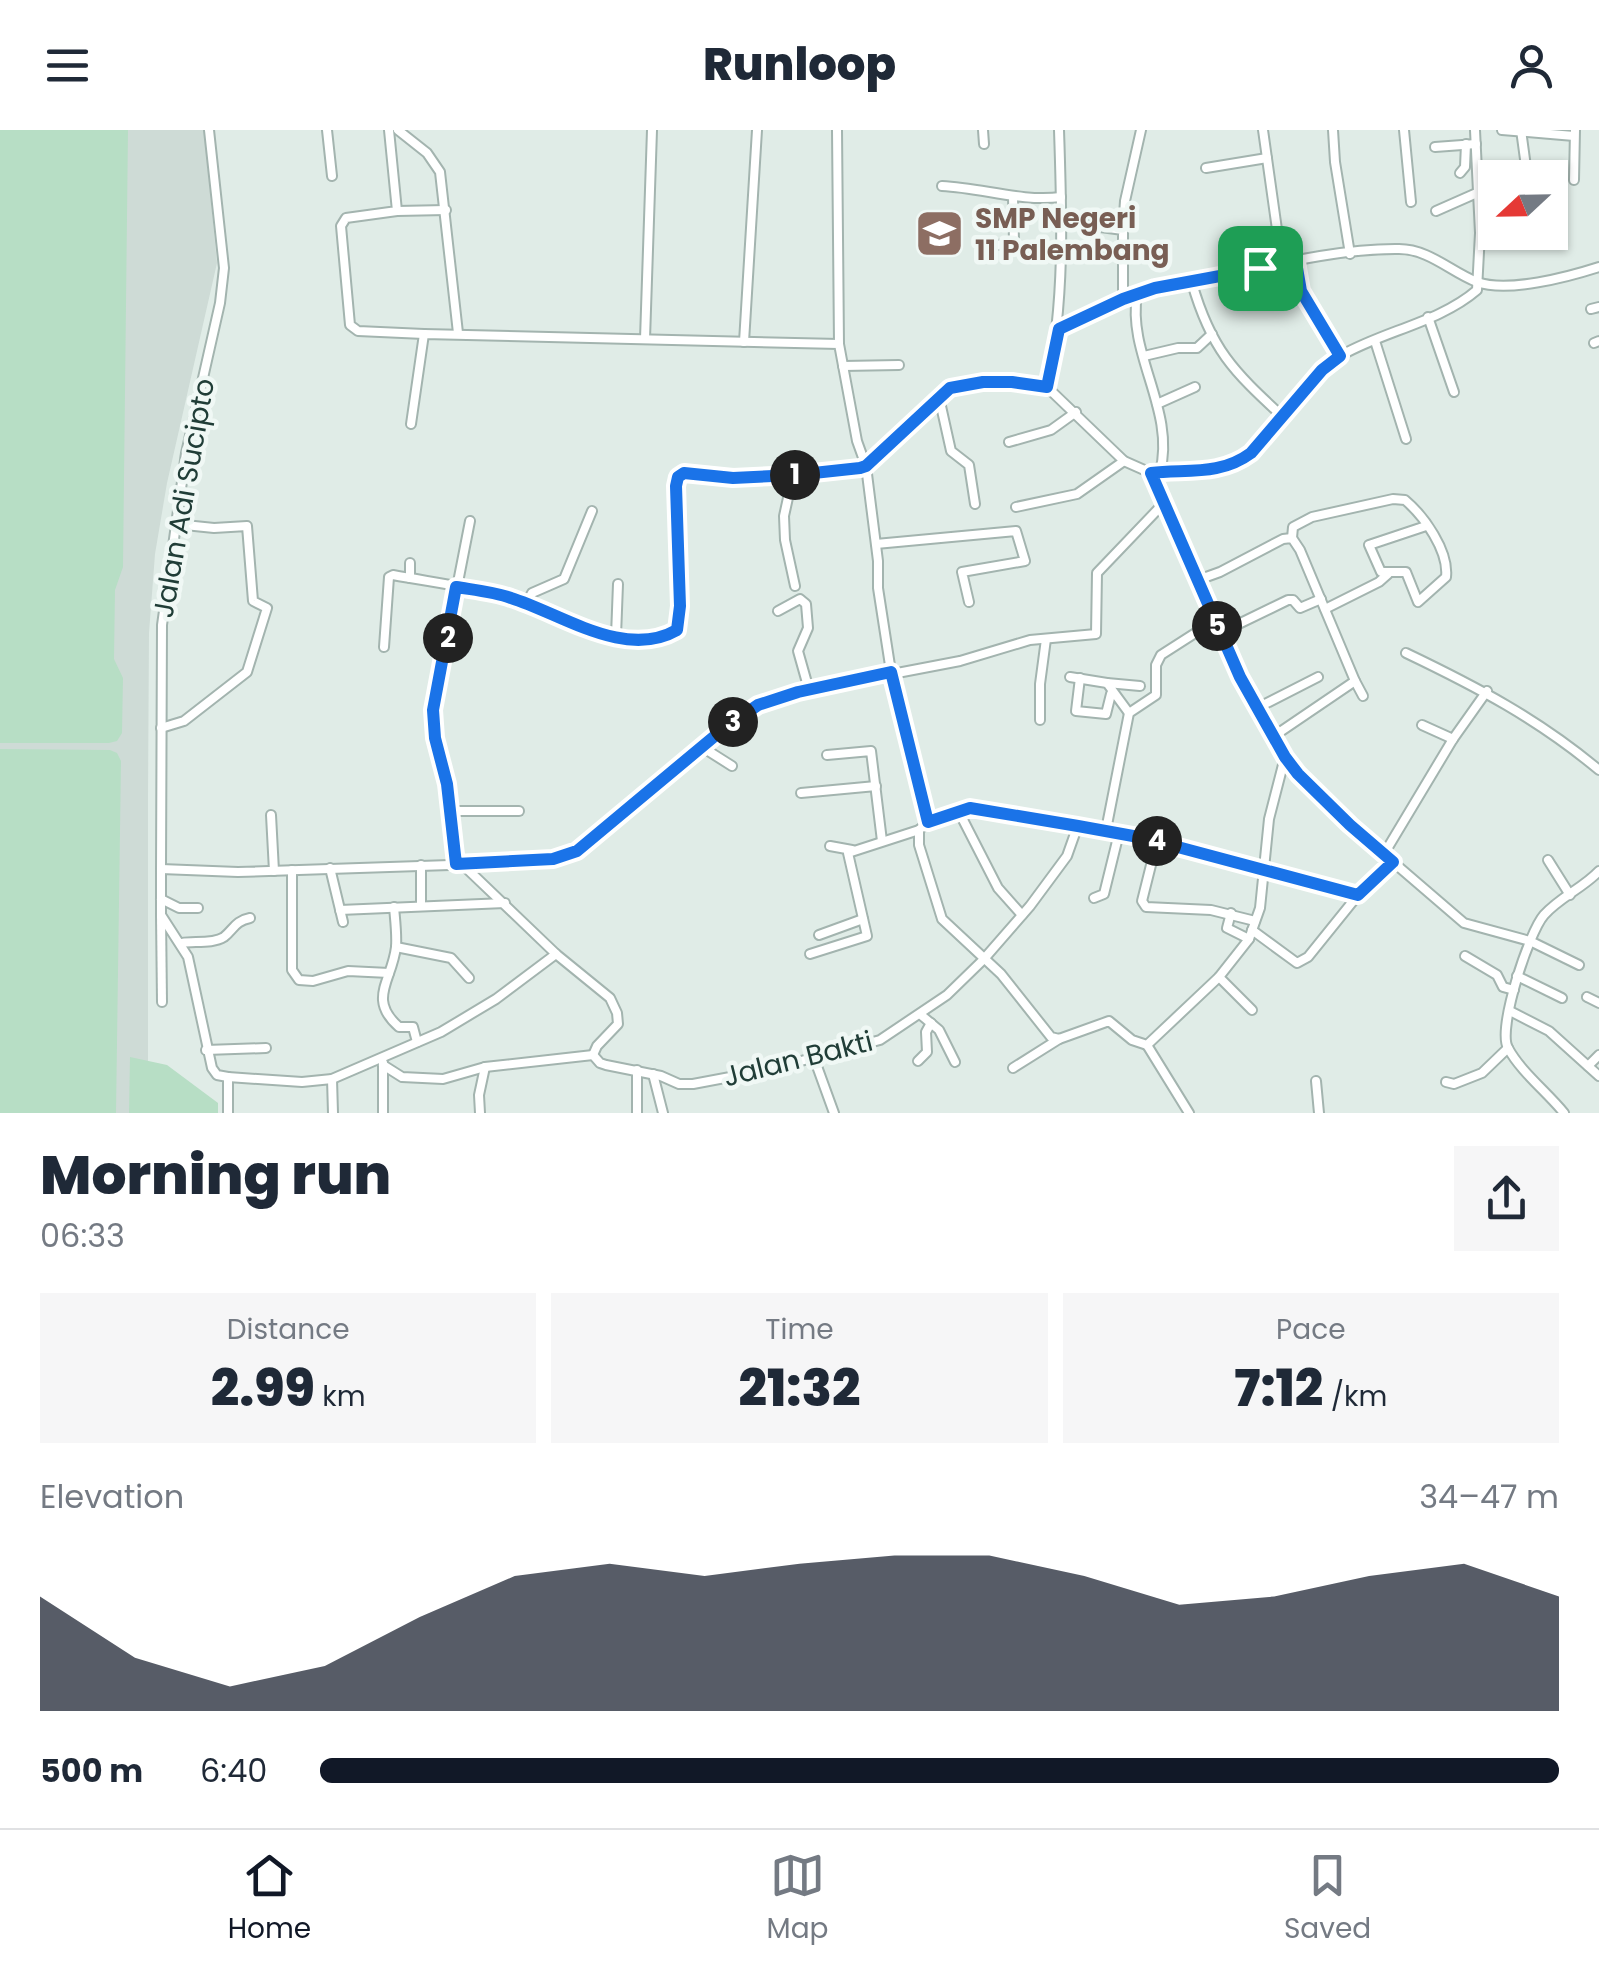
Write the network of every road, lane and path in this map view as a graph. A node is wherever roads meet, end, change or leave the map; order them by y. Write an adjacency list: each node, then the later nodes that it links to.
1 (209, 130): 80 (street, Jalan Adi Sucipto)
2 (327, 130): 25 (street)
3 (389, 130): 34 (street)
4 (398, 130): 33 (street)
5 (652, 130): 53 (street)
6 (757, 130): 55 (street)
7 (836, 130): 56 (street)
8 (982, 130): 18 (street)
9 (1059, 130): 31 (street)
10 (1142, 130): 37 (street)
11 (1262, 130): 21 (street)
12 (1333, 130): 40 (street)
13 (1404, 130): 32 (street)
14 (1475, 130): 19 (street)
15 (1502, 130): 16 (street)
16 (1521, 131): 17 (street); 22 (street)
17 (1574, 133): 26 (street)
18 (984, 144)
19 (1471, 144): 20 (street); 24 (street); 28 (street)
20 (1435, 147)
21 (1267, 158): 23 (street); 42 (street)
22 (1525, 160)
23 (1206, 168)
24 (1460, 173)
25 (332, 176)
26 (1574, 180)
27 (942, 186): 30 (street)
28 (1478, 186)
29 (1478, 192): 35 (street)
30 (1013, 197): 31 (street); 38 (street)
31 (1061, 197): 36 (street)
32 (1411, 202)
33 (446, 210): 34 (street); 50 (street)
34 (397, 211): 51 (street)
35 (1436, 211)
36 (1063, 222): 37 (street); 49 (street)
37 (1123, 230): 47 (street)
38 (998, 245)
39 (1479, 250): 45 (street)
40 (1350, 254): 41 (street); 45 (street)
41 (1296, 262): 42 (street); 58 (street)
42 (1282, 265): 44 (street)
43 (1599, 267): 45 (street)
44 (1192, 283): 46 (street); 52 (street)
45 (1479, 283): 48 (street)
46 (1136, 295): 47 (street); 57 (street)
47 (1123, 299): 49 (street)
48 (1428, 317): 54 (street); 63 (street)
49 (1059, 329): 62 (street)
50 (458, 333): 51 (street); 53 (street)
51 (424, 334): 68 (street)
52 (1212, 334): 57 (street); 67 (street)
53 (645, 339): 55 (street)
54 (1374, 341): 58 (street); 69 (street)
55 (744, 342): 56 (street)
56 (839, 344): 60 (street)
57 (1144, 356): 65 (street)
58 (1340, 356): 67 (street)
59 (900, 365): 60 (street)
60 (843, 366): 72 (street)
61 (1195, 386): 65 (street)
62 (1047, 387): 64 (street); 66 (street)
63 (1454, 392)
64 (938, 397): 72 (street); 75 (street)
65 (1157, 404): 73 (street)
66 (1076, 412): 70 (street); 71 (street)
67 (1282, 416): 73 (street)
68 (411, 424)
69 (1406, 439)
70 (1009, 442)
71 (1124, 461): 73 (street); 77 (street)
72 (866, 466): 74 (street); 83 (street)
73 (1155, 473): 76 (street)
74 (794, 475): 89 (street); 98 (street)
75 (975, 504)
76 (1162, 505): 87 (street); 99 (street)
77 (1016, 507)
78 (592, 512): 93 (street)
79 (470, 521): 90 (street)
80 (175, 524): 115 (street, Jalan Adi Sucipto); 115 (street)
81 (1426, 526): 82 (street); 85 (street); 85 (street)
82 (1292, 538): 87 (street); 91 (street)
83 (876, 544): 92 (street); 102 (street)
84 (410, 563): 86 (street)
85 (1388, 574): 94 (street)
86 (410, 578): 90 (street); 100 (street)
87 (1195, 581): 96 (street)
88 (618, 584): 98 (street)
89 (796, 586)
90 (456, 587): 93 (street); 127 (street)
91 (1321, 599): 94 (street); 97 (street)
92 (969, 602)
93 (526, 604): 98 (street)
94 (1325, 608): 104 (street)
95 (778, 611): 107 (street)
96 (1214, 621): 97 (street); 112 (street)
97 (1220, 633): 111 (street)
98 (616, 636)
99 (1046, 639): 102 (street); 113 (street)
100 (384, 647)
101 (1406, 653): 108 (street)
102 (891, 672): 107 (street); 129 (street)
103 (1318, 677): 111 (street)
104 (1355, 681): 110 (street); 116 (street)
105 (1106, 683): 106 (street); 109 (street); 109 (street)
106 (1140, 686)
107 (809, 690): 118 (street)
108 (1487, 691): 117 (street); 122 (street)
109 (1112, 694): 112 (street)
110 (1363, 696)
111 (1259, 706): 116 (street)
112 (1130, 713): 132 (street)
113 (1040, 720)
114 (1422, 725): 117 (street)
115 (161, 728): 143 (street, Jalan Adi Sucipto)
116 (1274, 736): 120 (street)
117 (1453, 739): 138 (street)
118 (702, 747): 121 (street); 141 (street)
119 (826, 755): 123 (street)
120 (1285, 757): 138 (street); 145 (street)
121 (732, 766)
122 (1599, 770)
123 (876, 786): 124 (street); 134 (street)
124 (800, 792)
125 (519, 810): 127 (street)
126 (958, 810): 129 (street); 130 (street); 160 (street)
127 (450, 811): 141 (street)
128 (271, 815): 147 (street)
129 (928, 822): 131 (street)
130 (1078, 826): 132 (street); 160 (street, Jalan Bakti)
131 (919, 830): 134 (street); 172 (street)
132 (1106, 830): 133 (street)
133 (1120, 833): 135 (street); 151 (street)
134 (882, 841): 137 (street)
135 (1156, 841): 145 (street); 158 (street)
136 (830, 846): 137 (street)
137 (852, 850): 162 (street)
138 (1384, 854): 140 (street)
139 (1548, 860): 150 (street)
140 (1393, 862): 149 (street); 166 (street)
141 (459, 864): 142 (street); 153 (street)
142 (421, 865): 144 (street); 154 (street)
143 (161, 868): 147 (street); 152 (street, Jalan Adi Sucipto)
144 (330, 868): 146 (street); 157 (street)
145 (1262, 868): 149 (street); 164 (street)
146 (292, 870): 147 (street); 174 (street)
147 (274, 871)
148 (1598, 875): 150 (street)
149 (1358, 895): 164 (street)
150 (1570, 895): 166 (street)
151 (1094, 898)
152 (161, 900): 156 (street); 159 (street, Jalan Adi Sucipto)
153 (504, 904): 154 (street); 169 (street)
154 (421, 906): 155 (street)
155 (394, 907): 157 (street); 168 (street)
156 (198, 908)
157 (340, 910): 163 (street)
158 (1231, 913): 164 (street); 164 (street)
159 (161, 915): 167 (street); 181 (street, Jalan Adi Sucipto)
160 (1022, 915): 172 (street, Jalan Bakti)
161 (250, 918): 167 (street)
162 (864, 919): 165 (street); 170 (street)
163 (343, 922)
164 (1252, 930): 176 (street)
165 (819, 935)
166 (1530, 941): 173 (street); 175 (street)
167 (182, 943): 192 (street)
168 (396, 947): 174 (street); 177 (street)
169 (556, 954): 188 (street); 193 (street)
170 (810, 954)
171 (1465, 956): 178 (street)
172 (983, 960): 185 (street, Jalan Bakti); 187 (street)
173 (1579, 965)
174 (390, 972): 188 (street)
175 (1517, 976): 178 (street); 179 (street)
176 (1218, 977): 183 (street); 189 (street)
177 (469, 978)
178 (1514, 990): 184 (street)
179 (1562, 998)
180 (1587, 998): 182 (street)
181 (162, 1002)
182 (1599, 1003)
183 (1252, 1010)
184 (1510, 1010): 191 (street); 200 (street)
185 (921, 1014): 186 (street); 195 (street, Jalan Bakti)
186 (930, 1023): 196 (street); 198 (street)
187 (1059, 1040): 189 (street); 201 (street)
188 (418, 1042): 197 (street)
189 (1147, 1045): 216 (street)
190 (266, 1048): 192 (street)
191 (1508, 1048): 208 (street); 218 (street)
192 (206, 1050): 205 (street)
193 (593, 1054): 199 (street); 202 (street, Jalan Bakti)
194 (1599, 1054): 200 (street)
195 (814, 1058): 203 (street, Jalan Bakti); 215 (street)
196 (918, 1061)
197 (382, 1062): 199 (street); 206 (street); 211 (street)
198 (955, 1062)
199 (485, 1066): 212 (street)
200 (1588, 1066): 204 (street)
201 (1013, 1068)
202 (637, 1070): 203 (street, Jalan Bakti); 213 (street)
203 (652, 1074): 214 (street)
204 (1599, 1076)
205 (228, 1077): 206 (street); 209 (street)
206 (332, 1079): 210 (street)
207 (1316, 1080): 217 (street)
208 (1446, 1082)
209 (228, 1113)
210 (333, 1113)
211 (384, 1113)
212 (480, 1113)
213 (637, 1113)
214 (664, 1113)
215 (834, 1113)
216 (1189, 1113)
217 (1319, 1113)
218 (1564, 1113)

